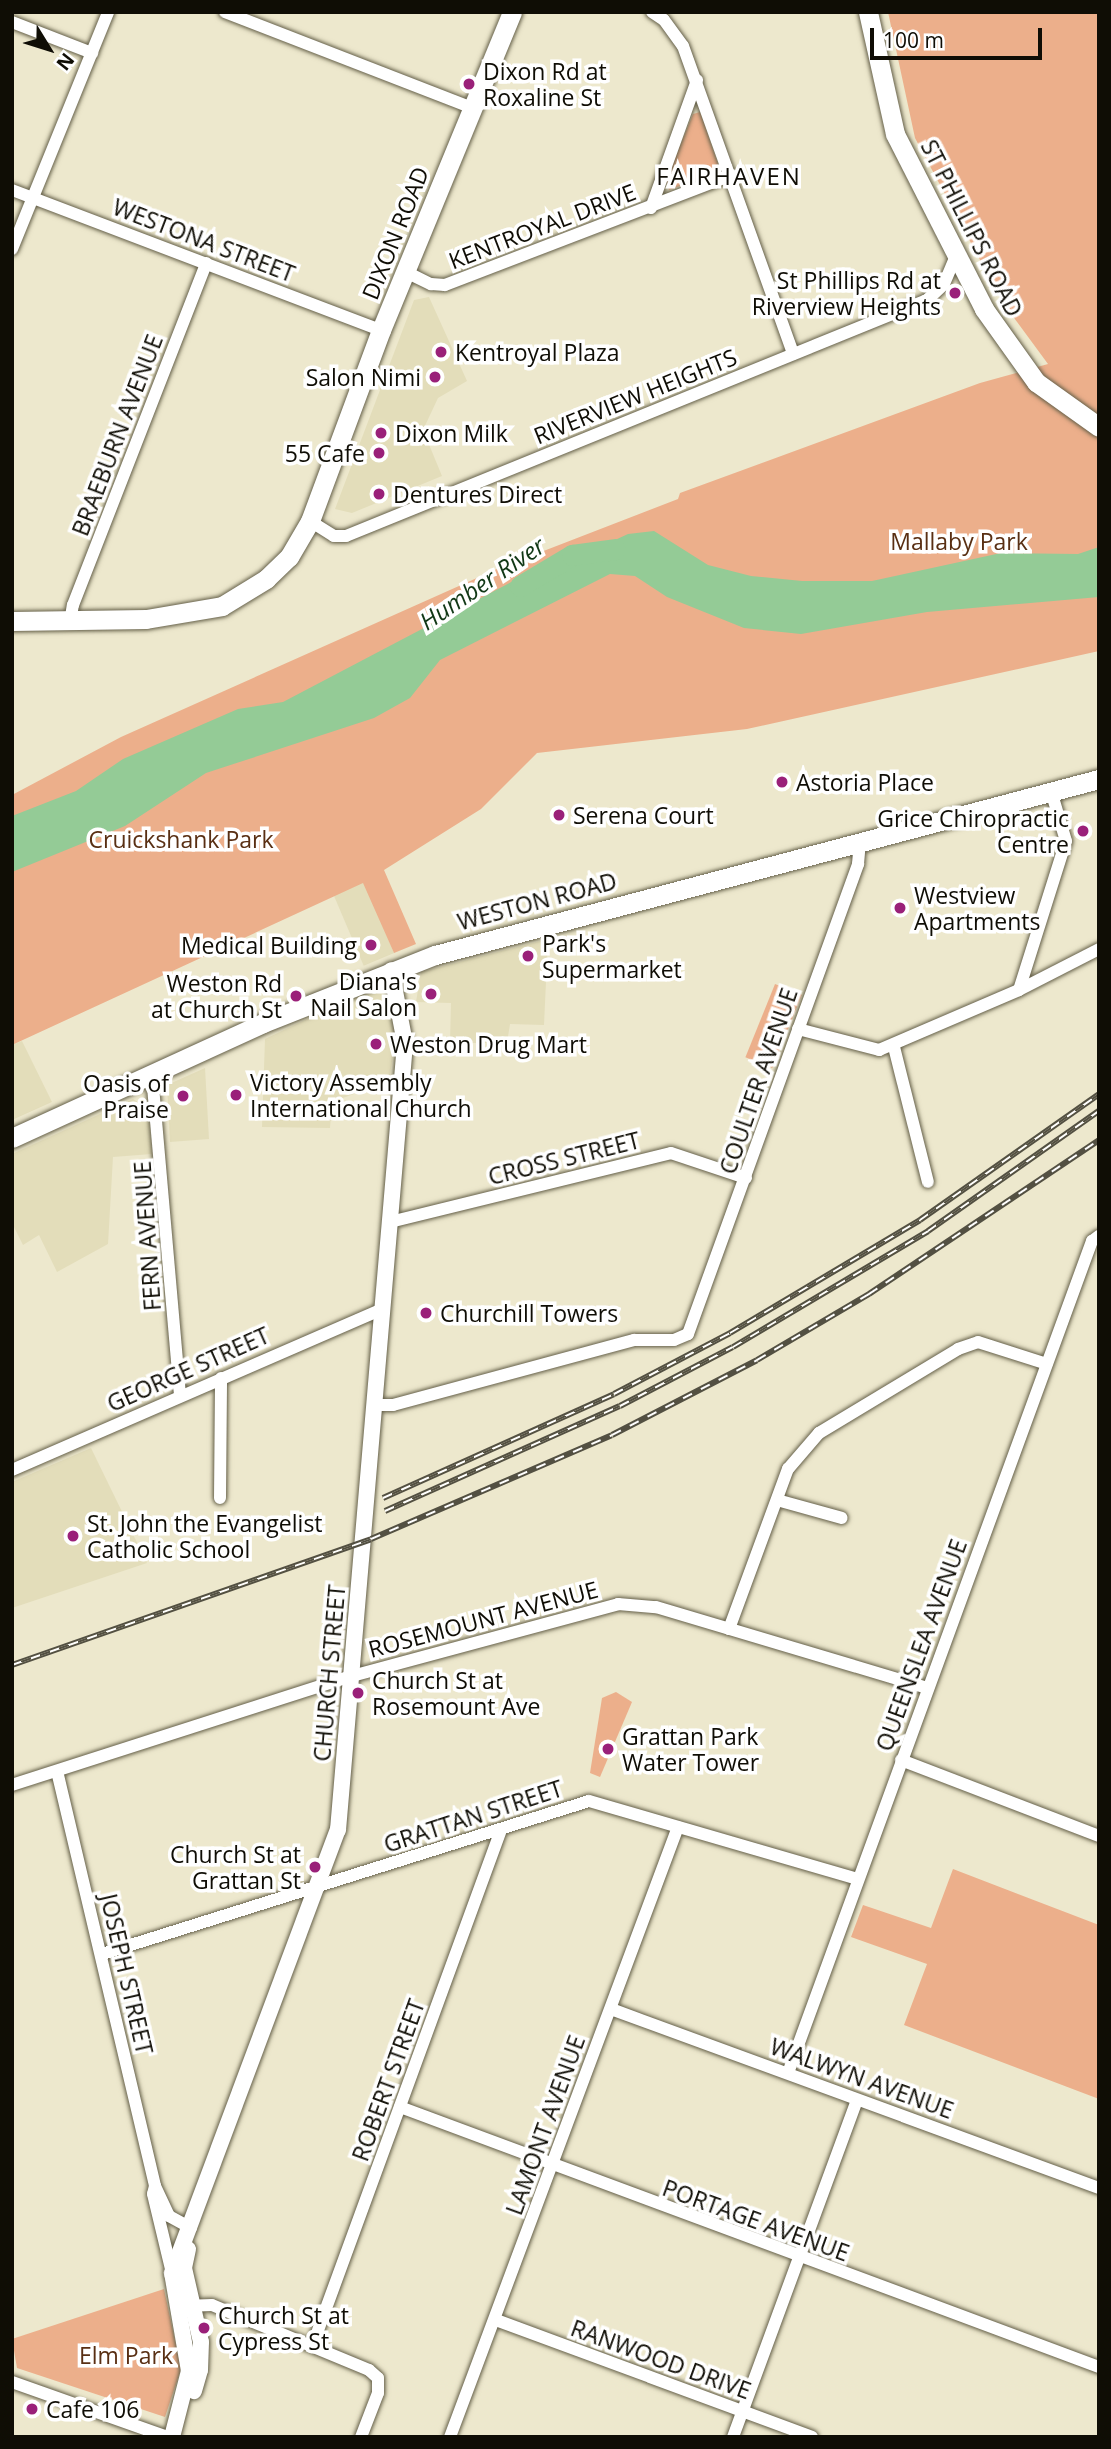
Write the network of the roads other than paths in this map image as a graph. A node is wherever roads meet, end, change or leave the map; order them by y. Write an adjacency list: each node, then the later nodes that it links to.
1 (108, 12): 8 (street)
2 (225, 12): 6 (street)
3 (512, 12): 10 (main road, DIXON ROAD)
4 (652, 12): 9 (street)
5 (868, 12): 16 (main road, ST PHILLIPS ROAD)
6 (247, 16): 10 (street)
7 (12, 22): 8 (street)
8 (92, 53): 13 (street)
9 (697, 80): 11 (street); 14 (street)
10 (472, 108): 18 (main road, DIXON ROAD)
11 (732, 175): 14 (street, KENTROYAL DRIVE); 20 (street)
12 (12, 190): 13 (street, WESTONA STREET)
13 (33, 198): 15 (street); 17 (street, WESTONA STREET)
14 (651, 208): 18 (street, KENTROYAL DRIVE)
15 (12, 250)
16 (956, 256): 20 (street, RIVERVIEW HEIGHTS); 21 (main road, ST PHILLIPS ROAD)
17 (206, 263): 19 (street, WESTONA STREET); 24 (street, BRAEBURN AVENUE)
18 (407, 272): 19 (main road, DIXON ROAD)
19 (381, 330): 22 (main road, DIXON ROAD)
20 (793, 354): 22 (street, RIVERVIEW HEIGHTS)
21 (1099, 427)
22 (310, 521): 24 (main road, DIXON ROAD)
23 (12, 621): 24 (main road, DIXON ROAD)
24 (70, 623)
25 (1099, 779): 26 (main road, WESTON ROAD)
26 (1051, 791): 27 (main road, WESTON ROAD); 30 (street)
27 (860, 840): 29 (main road, WESTON ROAD); 31 (street, COULTER AVENUE)
28 (1099, 949): 30 (street)
29 (391, 970): 33 (main road, WESTON ROAD); 37 (street, CHURCH STREET)
30 (1019, 990): 32 (street)
31 (797, 1029): 32 (street); 35 (street, COULTER AVENUE)
32 (894, 1047): 36 (street)
33 (152, 1075): 34 (main road, WESTON ROAD); 42 (street, FERN AVENUE)
34 (12, 1138)
35 (746, 1178): 37 (street, CROSS STREET); 43 (street, COULTER AVENUE)
36 (928, 1182)
37 (390, 1222): 39 (street, CHURCH STREET)
38 (1099, 1236): 40 (street, QUEENSLEA AVENUE)
39 (383, 1309): 41 (street, GEORGE STREET); 43 (street, CHURCH STREET)
40 (1047, 1364): 46 (street); 50 (street, QUEENSLEA AVENUE)
41 (221, 1378): 42 (street, GEORGE STREET); 45 (street)
42 (180, 1395): 44 (street, GEORGE STREET)
43 (375, 1405): 49 (street, CHURCH STREET)
44 (12, 1470)
45 (220, 1498)
46 (777, 1500): 47 (street); 48 (street)
47 (842, 1518)
48 (729, 1629): 49 (street, ROSEMOUNT AVENUE); 50 (street, ROSEMOUNT AVENUE)
49 (352, 1676): 52 (street, ROSEMOUNT AVENUE); 58 (street, CHURCH STREET)
50 (928, 1688): 51 (street, QUEENSLEA AVENUE)
51 (901, 1760): 56 (street); 57 (street, QUEENSLEA AVENUE)
52 (57, 1772): 53 (street, ROSEMOUNT AVENUE); 59 (street, JOSEPH STREET)
53 (12, 1785)
54 (678, 1827): 55 (street, GRATTAN STREET); 57 (street, GRATTAN STREET); 60 (street, LAMONT AVENUE)
55 (501, 1830): 58 (street, GRATTAN STREET); 63 (street, ROBERT STREET)
56 (1099, 1836)
57 (858, 1879): 61 (street, QUEENSLEA AVENUE)
58 (317, 1886): 59 (street, GRATTAN STREET); 67 (street, CHURCH STREET)
59 (102, 1954): 65 (street, JOSEPH STREET)
60 (611, 2008): 61 (street, WALWYN AVENUE); 64 (street, LAMONT AVENUE)
61 (788, 2073): 62 (street, WALWYN AVENUE)
62 (857, 2100): 66 (street, WALWYN AVENUE); 68 (street)
63 (400, 2107): 64 (street, PORTAGE AVENUE); 72 (street, ROBERT STREET)
64 (551, 2166): 68 (street, PORTAGE AVENUE); 71 (street, LAMONT AVENUE)
65 (155, 2186): 67 (street, JOSEPH STREET); 69 (street, JOSEPH STREET)
66 (1099, 2188)
67 (190, 2229): 69 (street, CHURCH STREET); 70 (street, CHURCH STREET)
68 (796, 2257): 73 (street, PORTAGE AVENUE); 75 (street)
69 (172, 2273): 70 (street, CHURCH STREET)
70 (185, 2306): 72 (street); 76 (street, CHURCH STREET)
71 (496, 2320): 75 (street, RANWOOD DRIVE); 78 (street, LAMONT AVENUE)
72 (313, 2344): 77 (street)
73 (1099, 2367)
74 (12, 2382): 76 (street)
75 (743, 2411): 79 (street); 80 (street, RANWOOD DRIVE)
76 (169, 2437)
77 (361, 2437)
78 (450, 2437)
79 (733, 2437)
80 (812, 2437)

